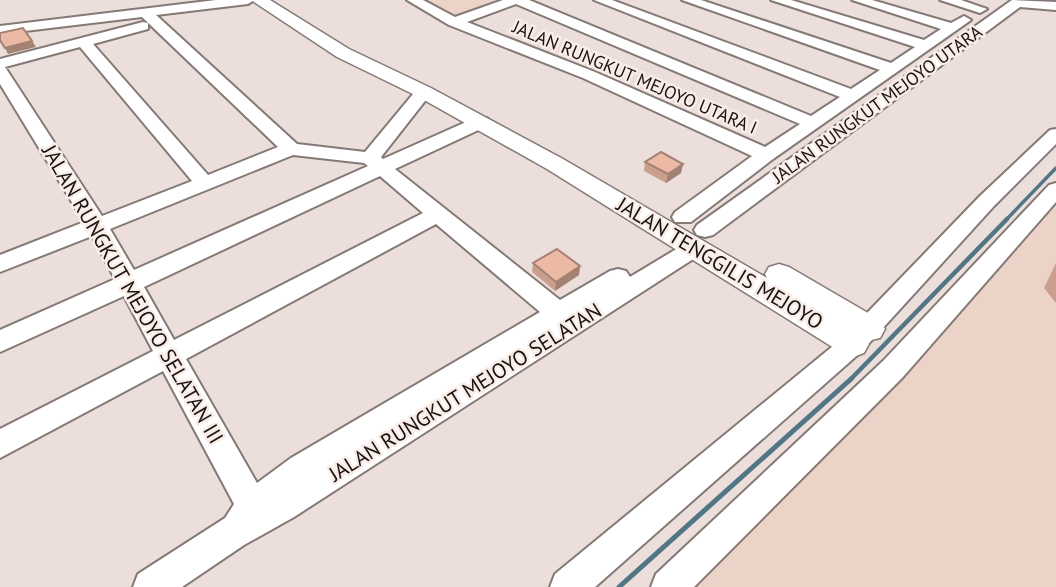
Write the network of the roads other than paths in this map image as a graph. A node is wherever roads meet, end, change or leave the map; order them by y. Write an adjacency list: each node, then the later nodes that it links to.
1 (192, 0): 16 (street)
2 (248, 0): 14 (street)
3 (260, 0): 19 (main road, JALAN TENGGILIS MEJOYO)
4 (283, 0): 19 (main road, JALAN TENGGILIS MEJOYO)
5 (413, 0): 15 (street, JALAN RUNGKUT MEJOYO UTARA I)
6 (517, 0): 15 (street); 29 (street)
7 (600, 0): 27 (street)
8 (688, 0): 23 (street)
9 (777, 0): 21 (street)
10 (858, 0): 17 (street)
11 (946, 0): 12 (street)
12 (986, 4): 17 (street, JALAN RUNGKUT MEJOYO UTARA)
13 (1056, 6): 25 (street, JALAN RUNGKUT MEJOYO UTARA)
14 (150, 18): 18 (street); 20 (street); 31 (street)
15 (454, 22): 32 (street, JALAN RUNGKUT MEJOYO UTARA I)
16 (0, 23)
17 (953, 28): 21 (street, JALAN RUNGKUT MEJOYO UTARA)
18 (0, 30)
19 (333, 39): 26 (main road, JALAN TENGGILIS MEJOYO); 33 (main road, JALAN TENGGILIS MEJOYO)
20 (83, 42): 22 (street); 38 (street)
21 (927, 46): 23 (street, JALAN RUNGKUT MEJOYO UTARA)
22 (1, 64): 41 (street, JALAN RUNGKUT MEJOYO SELATAN III)
23 (890, 68): 24 (street, JALAN RUNGKUT MEJOYO UTARA)
24 (872, 82): 25 (street); 27 (street, JALAN RUNGKUT MEJOYO UTARA)
25 (895, 91): 36 (street, JALAN RUNGKUT MEJOYO UTARA)
26 (424, 92): 28 (main road, JALAN TENGGILIS MEJOYO); 34 (street)
27 (854, 96): 29 (street, JALAN RUNGKUT MEJOYO UTARA)
28 (481, 122): 33 (main road, JALAN TENGGILIS MEJOYO); 34 (street)
29 (813, 122): 32 (street, JALAN RUNGKUT MEJOYO UTARA)
30 (1056, 134): 37 (street, JALAN TENGGILIS MEJOYO)
31 (292, 149): 34 (street); 38 (street)
32 (766, 155): 35 (street, JALAN RUNGKUT MEJOYO UTARA)
33 (563, 158): 42 (main road, JALAN TENGGILIS MEJOYO)
34 (375, 164): 40 (street); 44 (street)
35 (749, 168): 36 (street); 42 (street, JALAN RUNGKUT MEJOYO UTARA)
36 (773, 180): 42 (street, JALAN RUNGKUT MEJOYO UTARA)
37 (1015, 181): 39 (street); 46 (street, JALAN TENGGILIS MEJOYO)
38 (204, 183): 41 (street)
39 (1049, 192): 53 (street)
40 (436, 215): 45 (street); 48 (street)
41 (97, 225): 43 (street); 44 (street, JALAN RUNGKUT MEJOYO SELATAN III)
42 (691, 233): 45 (street, JALAN RUNGKUT MEJOYO SELATAN); 46 (main road, JALAN TENGGILIS MEJOYO); 50 (street, JALAN RUNGKUT MEJOYO SELATAN)
43 (0, 264)
44 (130, 284): 47 (street); 48 (street, JALAN RUNGKUT MEJOYO SELATAN III)
45 (559, 313): 50 (street, JALAN RUNGKUT MEJOYO SELATAN)
46 (861, 337): 52 (street, JALAN TENGGILIS MEJOYO)
47 (0, 342)
48 (170, 355): 49 (street); 50 (street, JALAN RUNGKUT MEJOYO SELATAN III)
49 (0, 444)
50 (248, 519): 51 (street, JALAN RUNGKUT MEJOYO SELATAN)
51 (151, 587)
52 (568, 587)
53 (669, 587)

